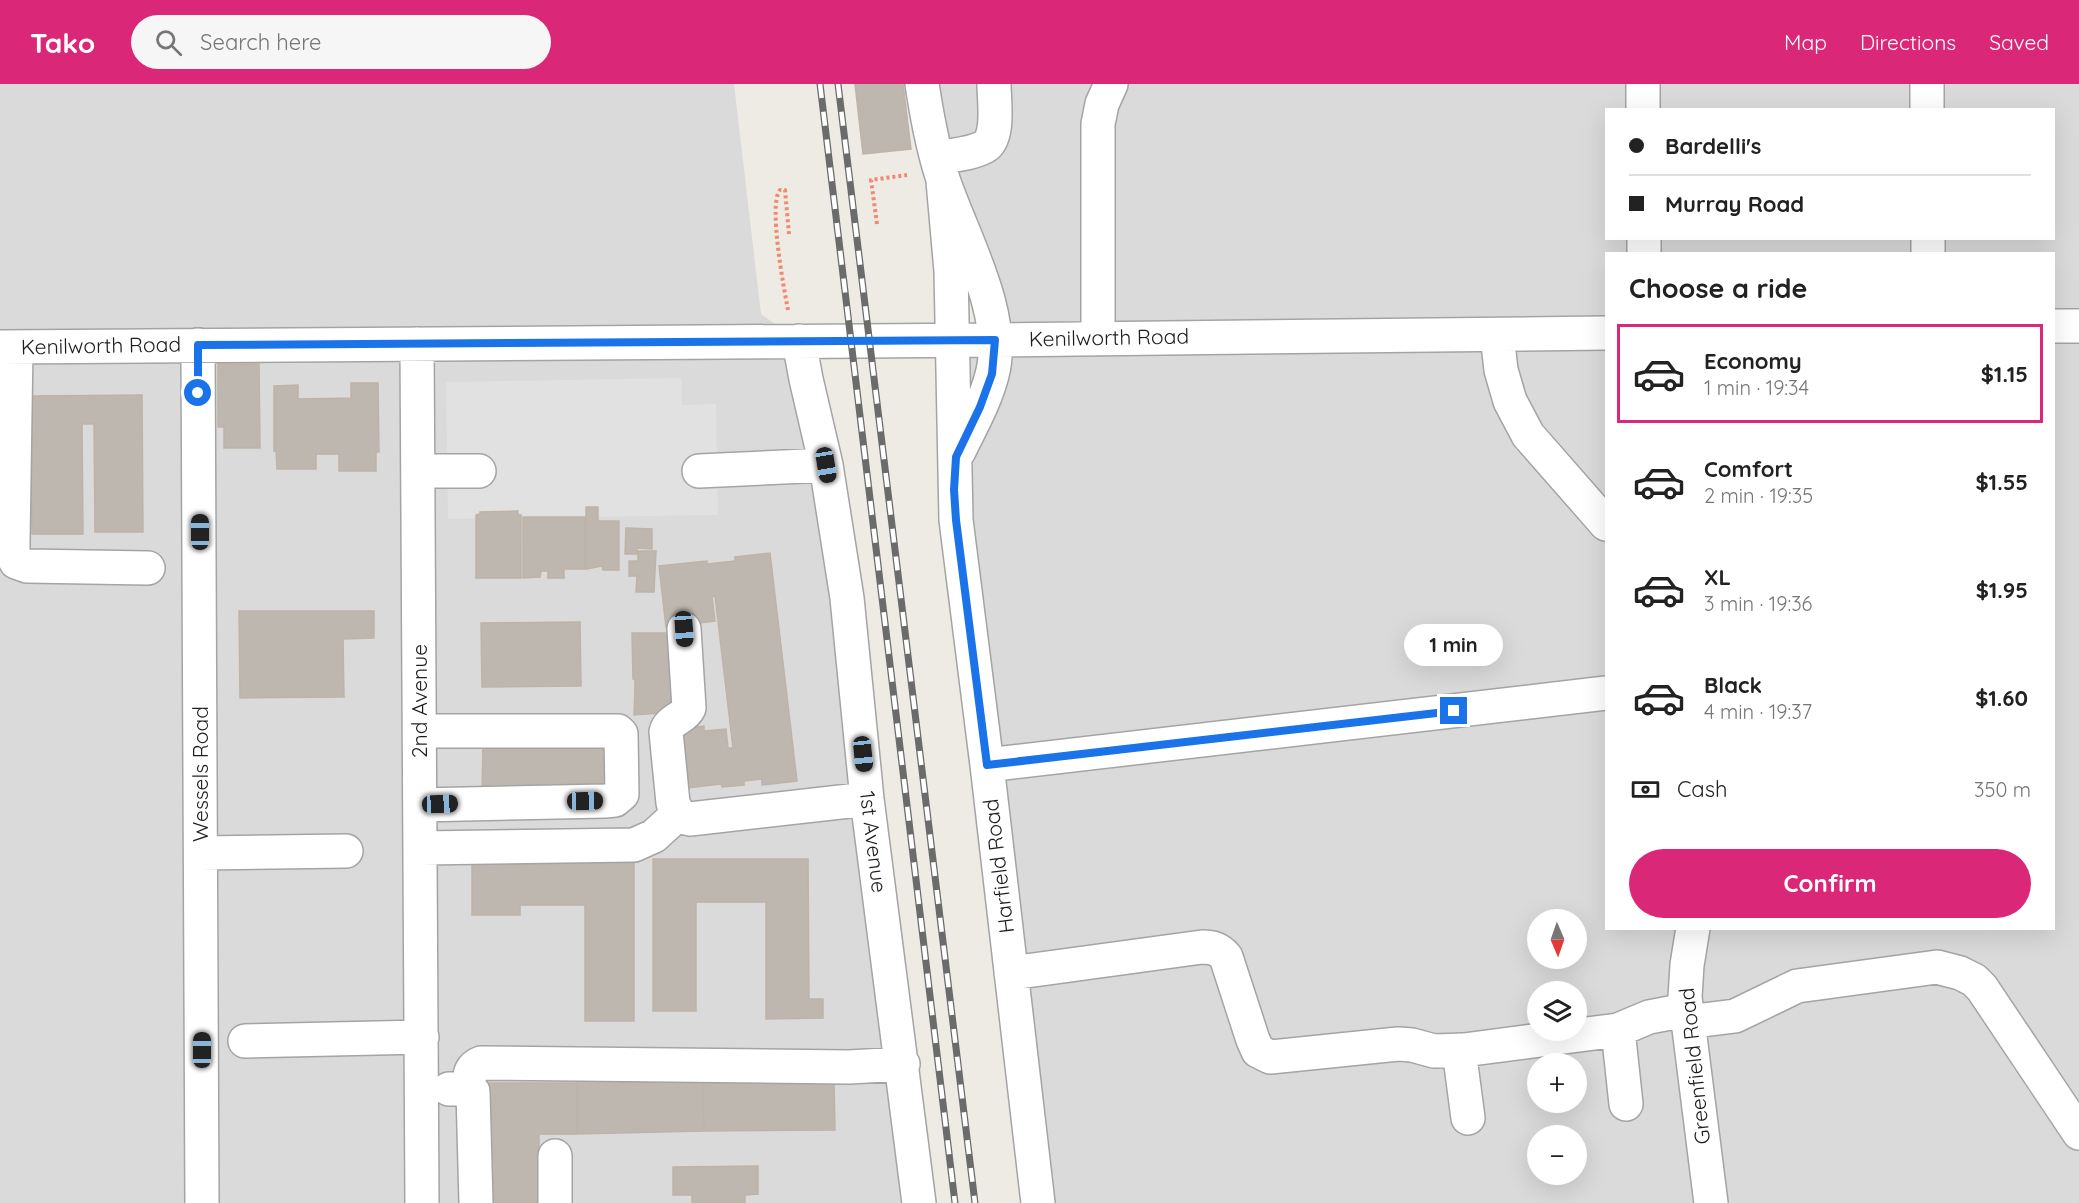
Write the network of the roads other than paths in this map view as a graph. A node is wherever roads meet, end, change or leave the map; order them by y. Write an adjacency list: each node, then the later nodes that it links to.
1 (922, 84): 8 (street)
2 (994, 84): 8 (street)
3 (1111, 84): 14 (street)
4 (1643, 84): 6 (street)
5 (1927, 84): 7 (street)
6 (1643, 108)
7 (1927, 108)
8 (932, 171): 15 (street, Harfield Road); 16 (street, Harfield Road)
9 (2055, 326): 10 (street)
10 (2079, 326)
11 (794, 331): 15 (street, Kenilworth Road); 17 (street, Kenilworth Road); 21 (street, 1st Avenue)
12 (1605, 333): 13 (street, Kenilworth Road)
13 (1497, 335): 14 (street, Kenilworth Road); 25 (street)
14 (1098, 338): 16 (street, Kenilworth Road)
15 (952, 340): 16 (street, Kenilworth Road); 20 (street, Harfield Road)
16 (995, 340): 20 (street, Harfield Road)
17 (417, 344): 18 (street, Kenilworth Road); 22 (street, 2nd Avenue)
18 (198, 345): 19 (street, Kenilworth Road); 36 (street, Wessels Road)
19 (8, 347): 26 (street)
20 (956, 457): 30 (street, Harfield Road)
21 (826, 465): 24 (street); 31 (street, 1st Avenue)
22 (419, 471): 23 (street); 29 (street, 2nd Avenue)
23 (479, 471)
24 (699, 471)
25 (1605, 523)
26 (148, 568)
27 (684, 629): 33 (street)
28 (1605, 693): 30 (street)
29 (420, 731): 32 (street, 2nd Avenue); 32 (street)
30 (987, 765): 38 (street, Harfield Road)
31 (867, 799): 33 (street); 45 (street, 1st Avenue)
32 (420, 805): 34 (street, 2nd Avenue)
33 (678, 814): 34 (street)
34 (421, 848): 41 (street, 2nd Avenue)
35 (346, 851): 36 (street)
36 (201, 853): 52 (street, Wessels Road)
37 (1692, 930): 39 (street, Greenfield Road)
38 (1011, 973): 43 (street); 57 (street, Harfield Road)
39 (1687, 1016): 40 (street); 50 (street); 58 (street, Greenfield Road)
40 (1618, 1030): 44 (street); 48 (street)
41 (422, 1037): 42 (street); 47 (street, 2nd Avenue)
42 (245, 1041)
43 (1459, 1050): 44 (street); 49 (street)
44 (1540, 1052)
45 (903, 1064): 46 (street); 56 (street, 1st Avenue)
46 (468, 1089): 47 (street); 54 (street)
47 (422, 1090): 53 (street, 2nd Avenue)
48 (1626, 1104)
49 (1468, 1118)
50 (2079, 1133)
51 (555, 1156): 55 (street)
52 (202, 1203)
53 (422, 1203)
54 (476, 1203)
55 (555, 1203)
56 (919, 1203)
57 (1038, 1203)
58 (1710, 1203)

